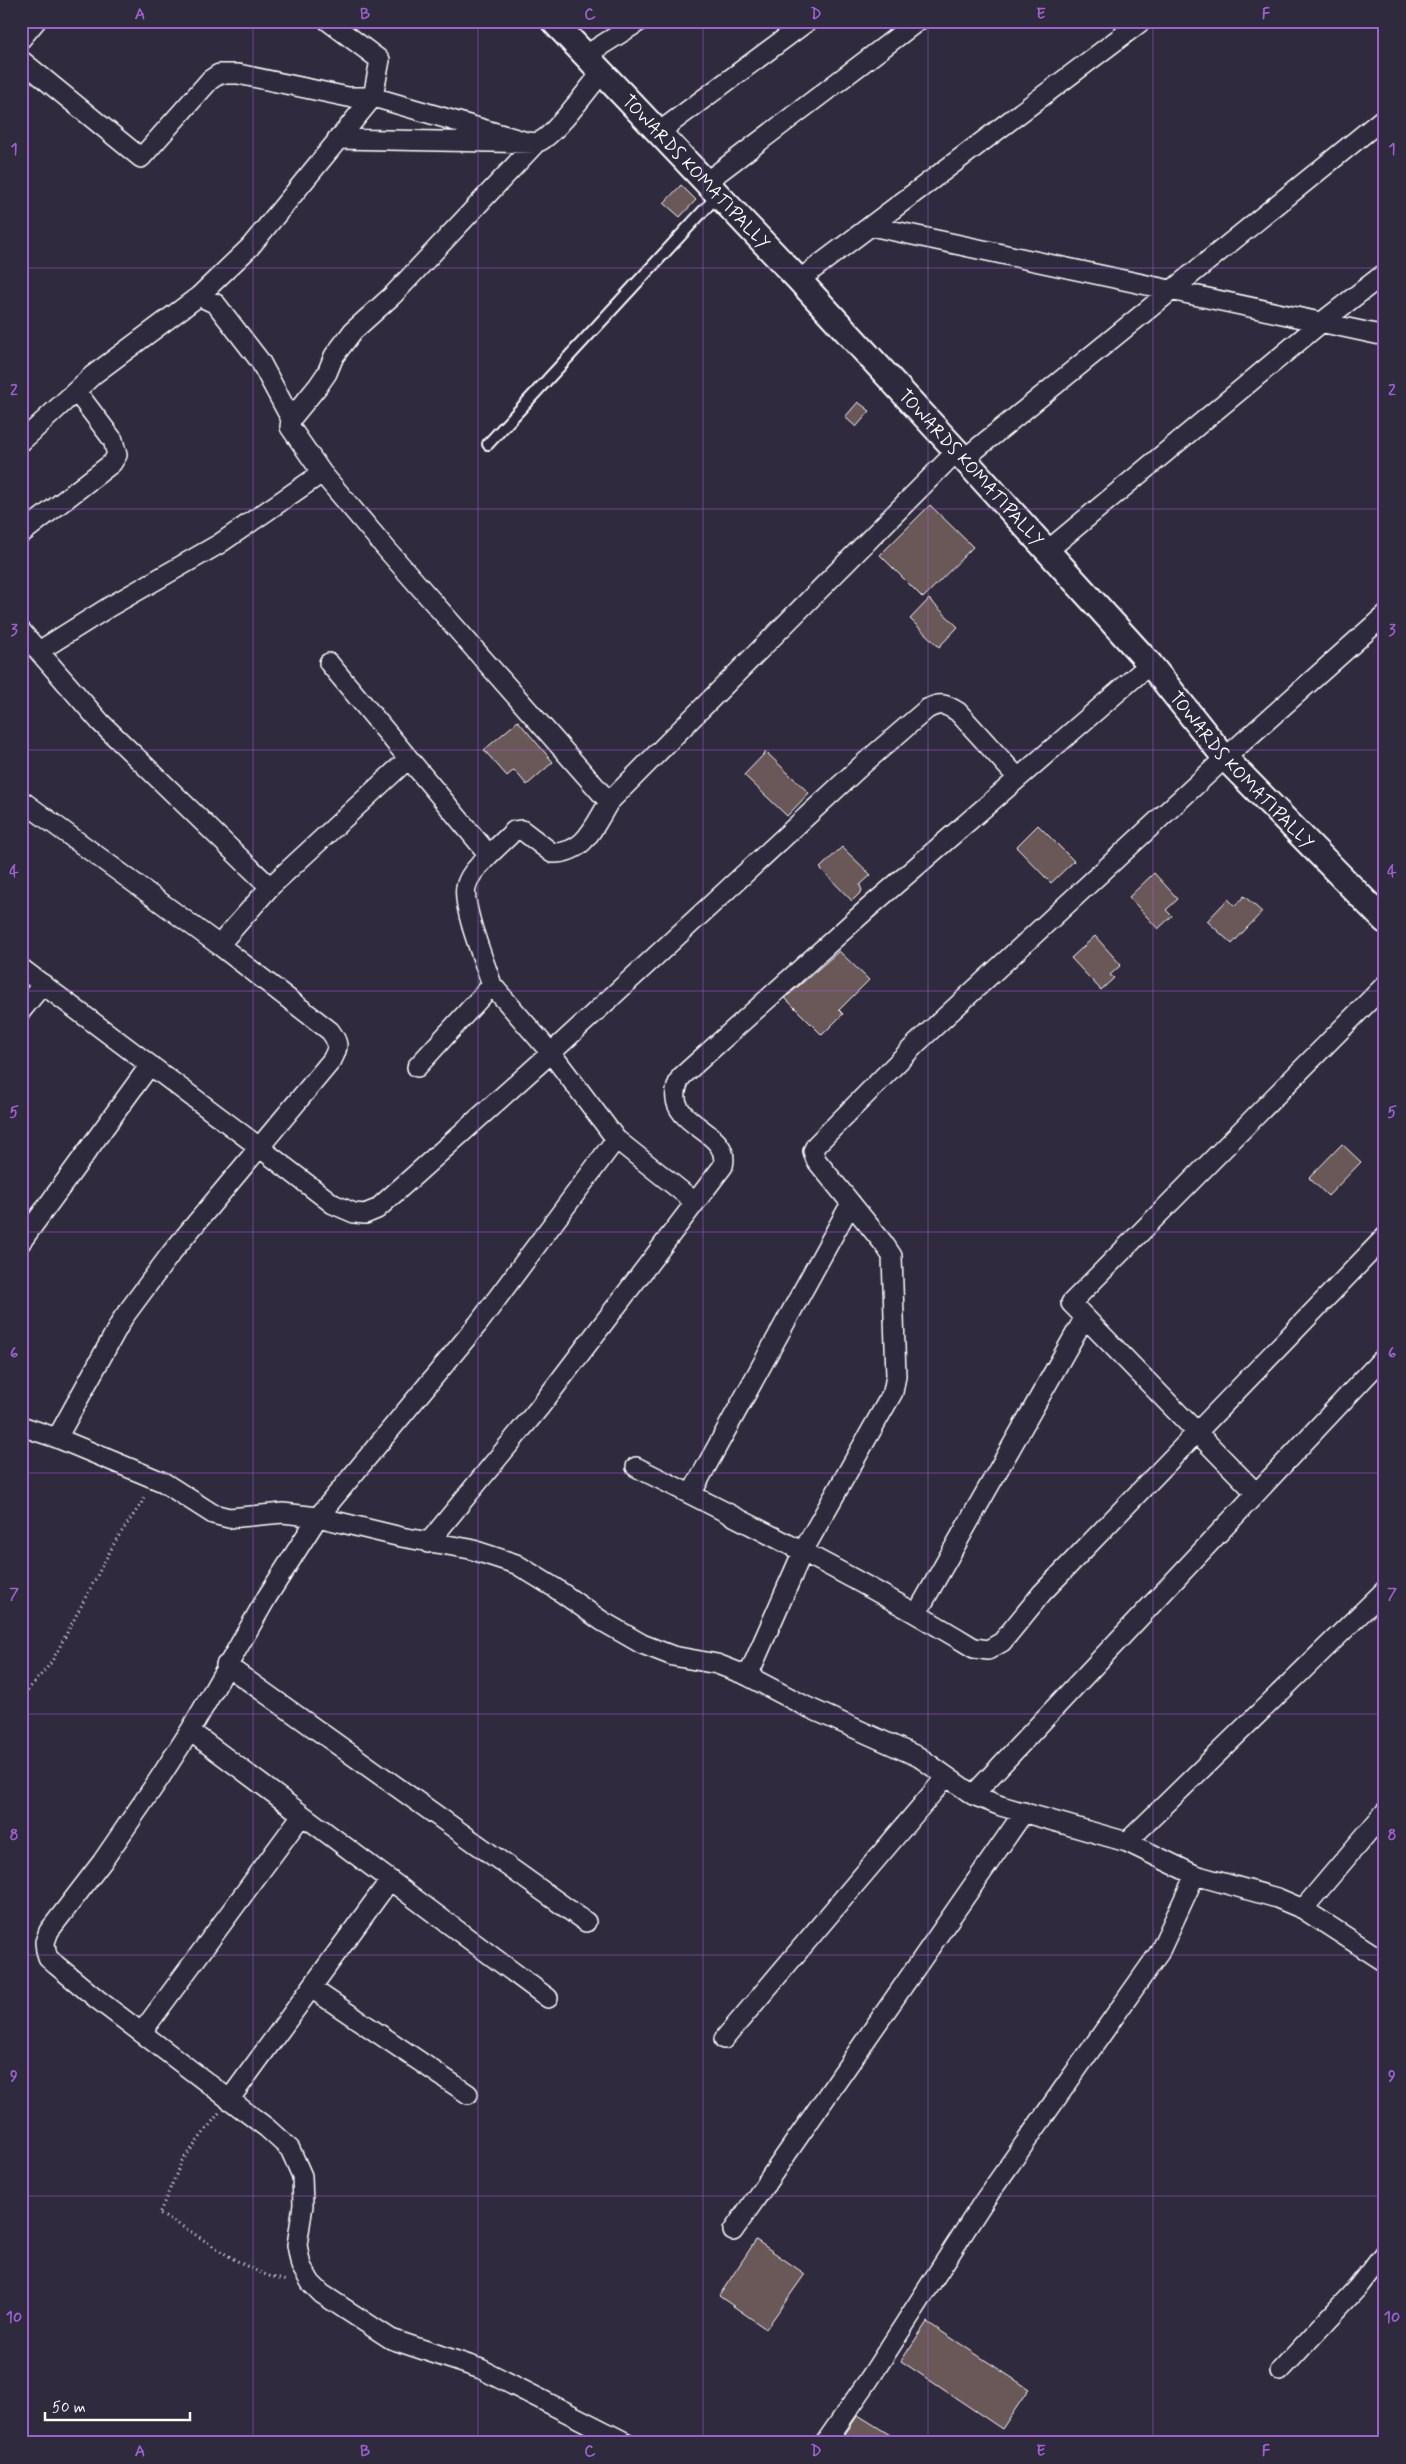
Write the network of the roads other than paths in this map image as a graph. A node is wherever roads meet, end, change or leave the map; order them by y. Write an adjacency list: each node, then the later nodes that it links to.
1 (36, 21): 8 (street)
2 (328, 21): 11 (street)
3 (553, 21): 10 (street, TOWARDS KOMATIPALLY)
4 (640, 21): 10 (street)
5 (808, 21): 13 (street)
6 (918, 21): 15 (street)
7 (1142, 21): 16 (street)
8 (21, 39)
9 (21, 60): 11 (street)
10 (595, 63): 11 (street); 13 (street, TOWARDS KOMATIPALLY)
11 (373, 97): 14 (street)
12 (1385, 117): 19 (street)
13 (659, 132): 15 (street, TOWARDS KOMATIPALLY)
14 (337, 139): 20 (street); 24 (street)
15 (712, 189): 18 (street, TOWARDS KOMATIPALLY); 26 (lane)
16 (871, 226): 18 (street); 19 (street)
17 (1385, 273): 21 (street)
18 (799, 280): 27 (street, TOWARDS KOMATIPALLY)
19 (1172, 290): 21 (street); 27 (street)
20 (199, 296): 23 (street); 24 (street)
21 (1322, 322): 22 (street); 30 (street)
22 (1385, 336)
23 (76, 391): 25 (street); 29 (street)
24 (291, 419): 28 (street)
25 (21, 442)
26 (488, 444)
27 (961, 455): 30 (street, TOWARDS KOMATIPALLY); 40 (street)
28 (322, 473): 33 (street); 40 (street)
29 (21, 534)
30 (1047, 551): 35 (street, TOWARDS KOMATIPALLY)
31 (1385, 615): 36 (street)
32 (21, 630): 33 (street)
33 (39, 651): 42 (street)
34 (329, 663): 37 (street)
35 (1150, 664): 36 (street, TOWARDS KOMATIPALLY); 38 (street)
36 (1225, 758): 43 (street, TOWARDS KOMATIPALLY); 56 (street)
37 (407, 760): 41 (street); 42 (street)
38 (1018, 778): 50 (street); 55 (street)
39 (21, 800): 44 (street)
40 (609, 802): 41 (street)
41 (488, 855): 47 (street)
42 (270, 887): 44 (street)
43 (1385, 921)
44 (219, 945): 54 (street)
45 (21, 968): 46 (street)
46 (43, 984): 49 (street); 51 (street)
47 (492, 985): 50 (street); 52 (street)
48 (1385, 985): 59 (street)
49 (21, 1011)
50 (551, 1053): 53 (street); 54 (street)
51 (150, 1065): 54 (street); 58 (street)
52 (417, 1067)
53 (616, 1139): 55 (street); 67 (street)
54 (260, 1146): 63 (street)
55 (695, 1202): 68 (street)
56 (851, 1203): 66 (street); 69 (street)
57 (1385, 1237): 62 (street)
58 (21, 1242)
59 (1085, 1317): 62 (street); 71 (street)
60 (1385, 1356): 65 (street)
61 (21, 1426): 63 (street)
62 (1197, 1433): 65 (street); 71 (street)
63 (57, 1438): 67 (street)
64 (636, 1467): 66 (street)
65 (1256, 1493): 76 (street)
66 (690, 1494): 69 (street)
67 (318, 1516): 68 (street); 72 (street)
68 (428, 1543): 73 (street)
69 (803, 1551): 71 (street); 73 (street)
70 (1385, 1590): 80 (street)
71 (916, 1613)
72 (226, 1665): 74 (street); 84 (street)
73 (748, 1676): 75 (street)
74 (190, 1731): 79 (street); 88 (street)
75 (946, 1777): 76 (street); 89 (street)
76 (974, 1795): 77 (street)
77 (1024, 1812): 80 (street); 92 (street)
78 (1385, 1812): 83 (street)
79 (302, 1815): 82 (street); 88 (street)
80 (1126, 1842): 81 (street)
81 (1195, 1875): 83 (street); 96 (street)
82 (390, 1880): 86 (street); 87 (street)
83 (1303, 1909): 85 (street)
84 (586, 1922)
85 (1385, 1962)
86 (311, 1988): 90 (street); 91 (street)
87 (548, 1998)
88 (142, 2032): 91 (street)
89 (724, 2039)
90 (468, 2094)
91 (229, 2100): 95 (street)
92 (733, 2231)
93 (1385, 2252): 94 (street)
94 (1280, 2371)
95 (627, 2443)
96 (825, 2443)

